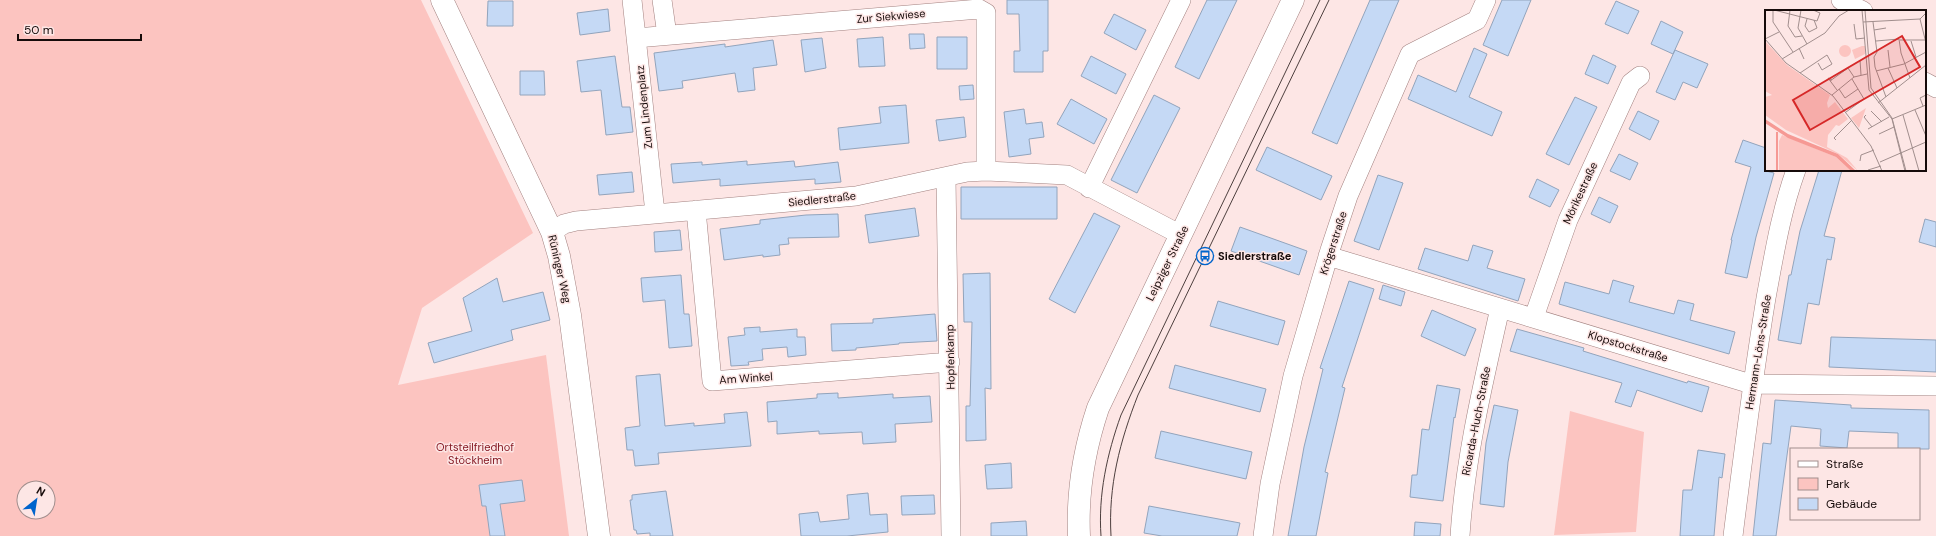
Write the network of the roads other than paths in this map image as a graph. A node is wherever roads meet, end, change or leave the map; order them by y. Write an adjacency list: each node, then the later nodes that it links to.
1 (442, 0): 20 (street, Rüninger Weg)
2 (632, 0): 10 (street, Zum Lindenplatz)
3 (662, 0): 9 (street)
4 (1181, 0): 17 (street)
5 (1293, 0): 21 (street, Leipziger Straße)
6 (1486, 0): 22 (street, Krögerstraße)
7 (1841, 0): 8 (street)
8 (1861, 10)
9 (667, 35): 10 (street, Zur Siekwiese); 14 (street, Zur Siekwiese)
10 (636, 38): 19 (street, Zum Lindenplatz)
11 (1640, 76): 24 (street, Mörikestraße)
12 (1926, 83): 13 (street)
13 (1936, 88)
14 (986, 171): 16 (street, Siedlerstraße); 17 (street, Siedlerstraße)
15 (1796, 171): 26 (street, Hermann-Löns-Straße)
16 (946, 177): 18 (street, Siedlerstraße); 25 (street, Hopfenkamp)
17 (1089, 188): 21 (street, Siedlerstraße)
18 (696, 210): 19 (street, Siedlerstraße); 25 (street, Am Winkel)
19 (655, 213): 20 (street, Siedlerstraße)
20 (552, 232): 28 (street, Rüninger Weg)
21 (1180, 235): 30 (street, Leipziger Straße)
22 (1328, 256): 23 (street, Klopstockstraße); 31 (street, Krögerstraße)
23 (1500, 308): 24 (street, Klopstockstraße); 32 (street, Ricarda-Huch-Straße)
24 (1534, 317): 26 (street, Klopstockstraße)
25 (950, 362): 29 (street, Hopfenkamp)
26 (1752, 384): 27 (street, Klopstockstraße); 33 (street, Hermann-Löns-Straße)
27 (1936, 386)
28 (599, 536)
29 (951, 536)
30 (1079, 536)
31 (1263, 536)
32 (1460, 536)
33 (1733, 536)

